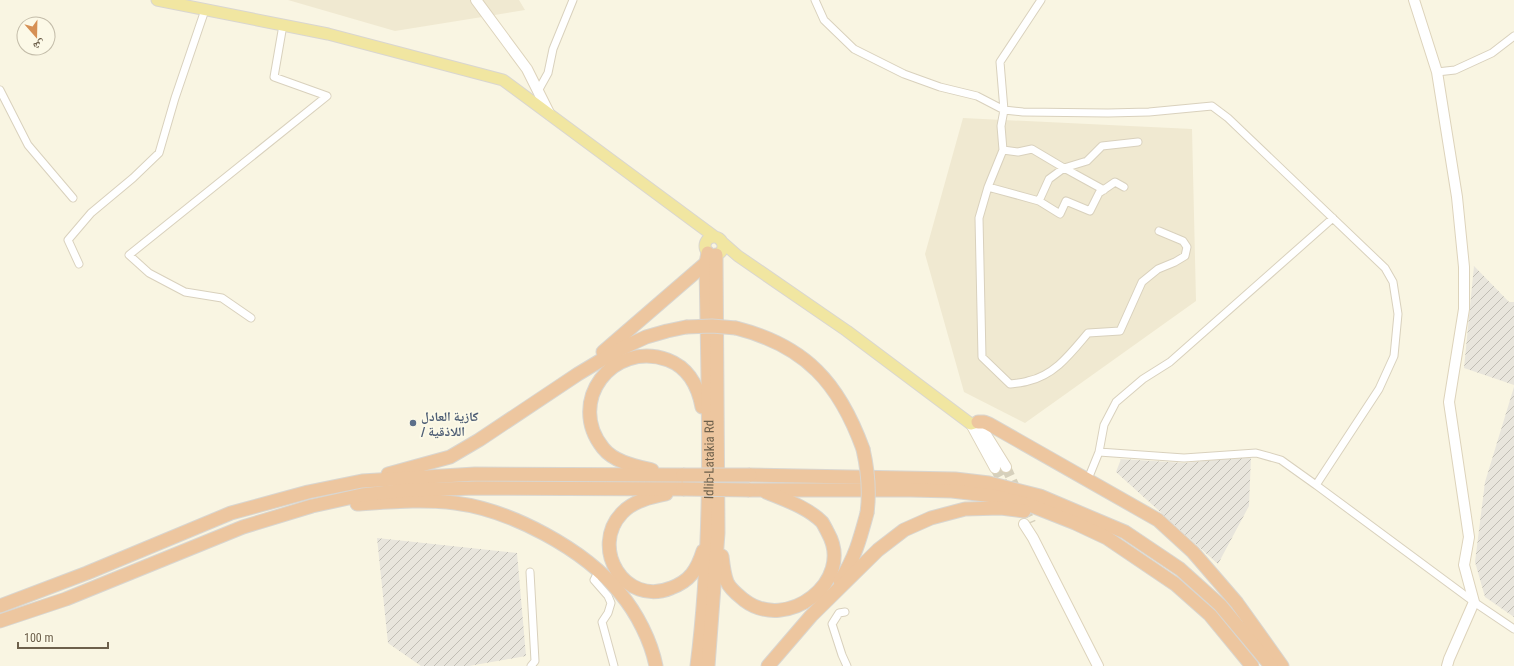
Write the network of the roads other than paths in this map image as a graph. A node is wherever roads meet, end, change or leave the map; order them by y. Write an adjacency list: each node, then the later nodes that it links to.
1 (158, 0): 7 (main road)
2 (476, 0): 12 (street)
3 (573, 0): 12 (street)
4 (815, 0): 13 (street)
5 (1041, 0): 13 (street)
6 (1414, 0): 10 (street)
7 (205, 10): 8 (main road); 29 (street)
8 (284, 25): 14 (main road); 30 (street)
9 (1514, 36): 10 (street)
10 (1436, 72): 49 (street)
11 (0, 90): 21 (street)
12 (538, 91): 14 (street)
13 (1004, 110): 16 (street); 23 (street)
14 (550, 115): 24 (main road)
15 (1138, 142): 17 (street)
16 (1003, 150): 17 (street); 18 (street)
17 (1064, 168): 20 (street); 22 (street)
18 (988, 187): 22 (street); 25 (street)
19 (1124, 187): 20 (street)
20 (1104, 190): 22 (street)
21 (73, 198)
22 (1039, 201)
23 (1333, 218): 33 (street); 40 (street)
24 (697, 225): 26 (main road); 27 (main road)
25 (1159, 231)
26 (718, 239): 27 (main road); 27 (main road); 28 (main road)
27 (711, 253): 28 (main road); 31 (highway); 34 (highway, Idlib-Latakia Rd); 46 (highway, Idlib-Latakia Rd)
28 (738, 256): 32 (main road)
29 (79, 264)
30 (251, 318)
31 (578, 374): 39 (highway); 52 (highway, bridge)
32 (974, 423): 35 (street); 36 (street); 38 (highway)
33 (1099, 452): 38 (street); 40 (street)
34 (709, 454): 37 (highway); 46 (highway, Idlib-Latakia Rd)
35 (1006, 467)
36 (996, 468)
37 (683, 475): 39 (highway); 64 (highway, bridge)
38 (1088, 479): 65 (highway)
39 (362, 481): 50 (highway)
40 (1316, 485): 49 (street)
41 (683, 489): 42 (highway, bridge); 43 (highway); 46 (highway)
42 (755, 490): 44 (highway); 46 (highway)
43 (312, 506): 48 (highway); 53 (highway)
44 (1047, 513): 52 (highway); 63 (highway)
45 (1027, 523): 62 (street)
46 (713, 533): 58 (highway, Idlib-Latakia Rd); 59 (highway, Idlib-Latakia Rd)
47 (530, 572): 55 (street)
48 (598, 572): 56 (street); 57 (highway)
49 (1474, 602): 54 (street); 66 (street)
50 (0, 606)
51 (845, 612): 61 (street)
52 (812, 616): 60 (highway)
53 (0, 621)
54 (1514, 629)
55 (530, 666)
56 (614, 666)
57 (656, 666)
58 (696, 666)
59 (708, 666)
60 (768, 666)
61 (847, 666)
62 (1098, 666)
63 (1252, 666)
64 (1271, 666)
65 (1282, 666)
66 (1447, 666)

